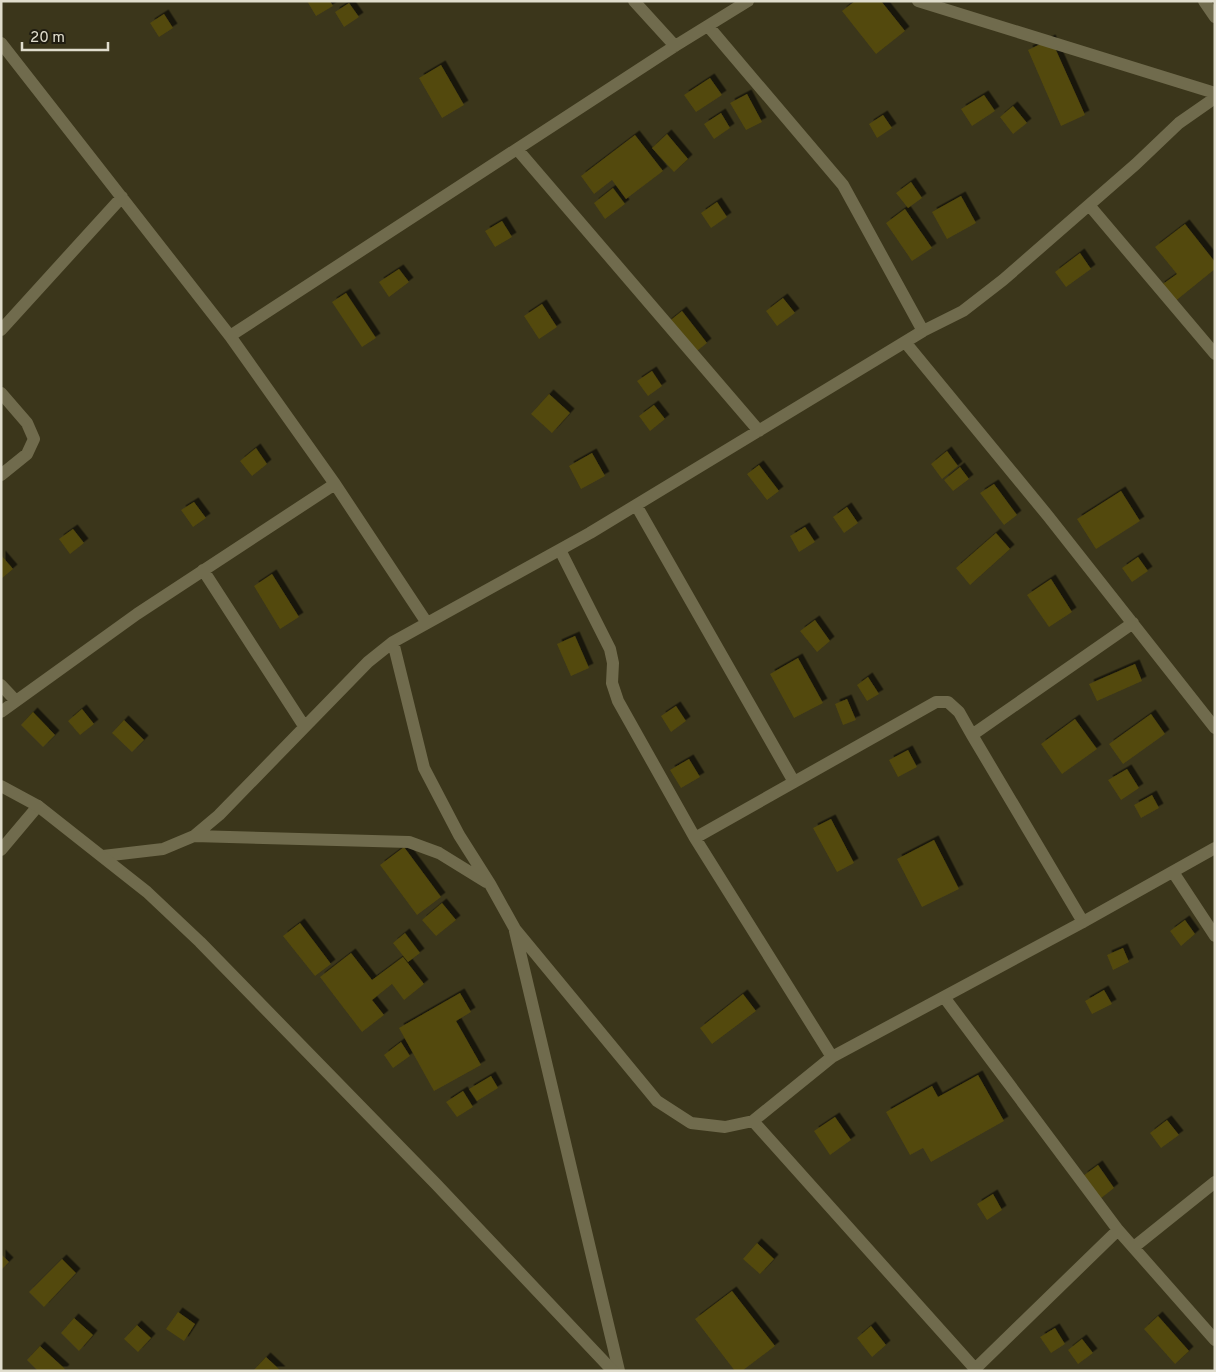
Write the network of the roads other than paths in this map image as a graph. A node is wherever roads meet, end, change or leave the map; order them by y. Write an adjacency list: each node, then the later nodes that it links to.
1 (634, 1): 8 (street)
2 (748, 1): 6 (street)
3 (918, 1): 9 (street)
4 (1204, 1): 5 (street)
5 (1215, 17)
6 (708, 26): 8 (street); 15 (street)
7 (1, 43): 12 (street)
8 (675, 46): 11 (street)
9 (1215, 93)
10 (1215, 98): 13 (street)
11 (517, 149): 16 (street); 20 (street)
12 (122, 197): 14 (street); 16 (street)
13 (1089, 204): 15 (street); 18 (street)
14 (1, 330)
15 (923, 331): 17 (street)
16 (230, 336): 22 (street)
17 (905, 342): 20 (street); 27 (street)
18 (1215, 354)
19 (1, 393): 21 (street)
20 (759, 430): 23 (street)
21 (1, 475)
22 (335, 484): 25 (street); 26 (street)
23 (636, 505): 24 (street); 35 (street)
24 (560, 550): 26 (street); 39 (street)
25 (203, 570): 30 (street); 32 (street)
26 (427, 623): 28 (street)
27 (1133, 623): 33 (street); 34 (street)
28 (393, 642): 32 (street); 44 (street)
29 (1, 685): 30 (street)
30 (16, 701): 31 (street)
31 (1, 712)
32 (304, 726): 38 (street)
33 (1215, 728)
34 (972, 735): 35 (street); 45 (street)
35 (794, 782): 39 (street)
36 (1, 786): 37 (street)
37 (38, 806): 41 (street); 42 (street)
38 (194, 836): 42 (street); 44 (street)
39 (695, 838): 49 (street)
40 (1215, 848): 43 (street)
41 (1, 850)
42 (103, 856): 56 (street)
43 (1173, 872): 45 (street); 47 (street)
44 (490, 884): 46 (street)
45 (1083, 922): 48 (street)
46 (515, 928): 50 (street); 57 (street)
47 (1215, 936)
48 (944, 997): 49 (street); 52 (street)
49 (832, 1057): 50 (street)
50 (753, 1121): 55 (street)
51 (1215, 1182): 53 (street)
52 (1118, 1230): 53 (street); 55 (street)
53 (1134, 1247): 54 (street)
54 (1215, 1340)
55 (976, 1370)
56 (613, 1371)
57 (619, 1371)

